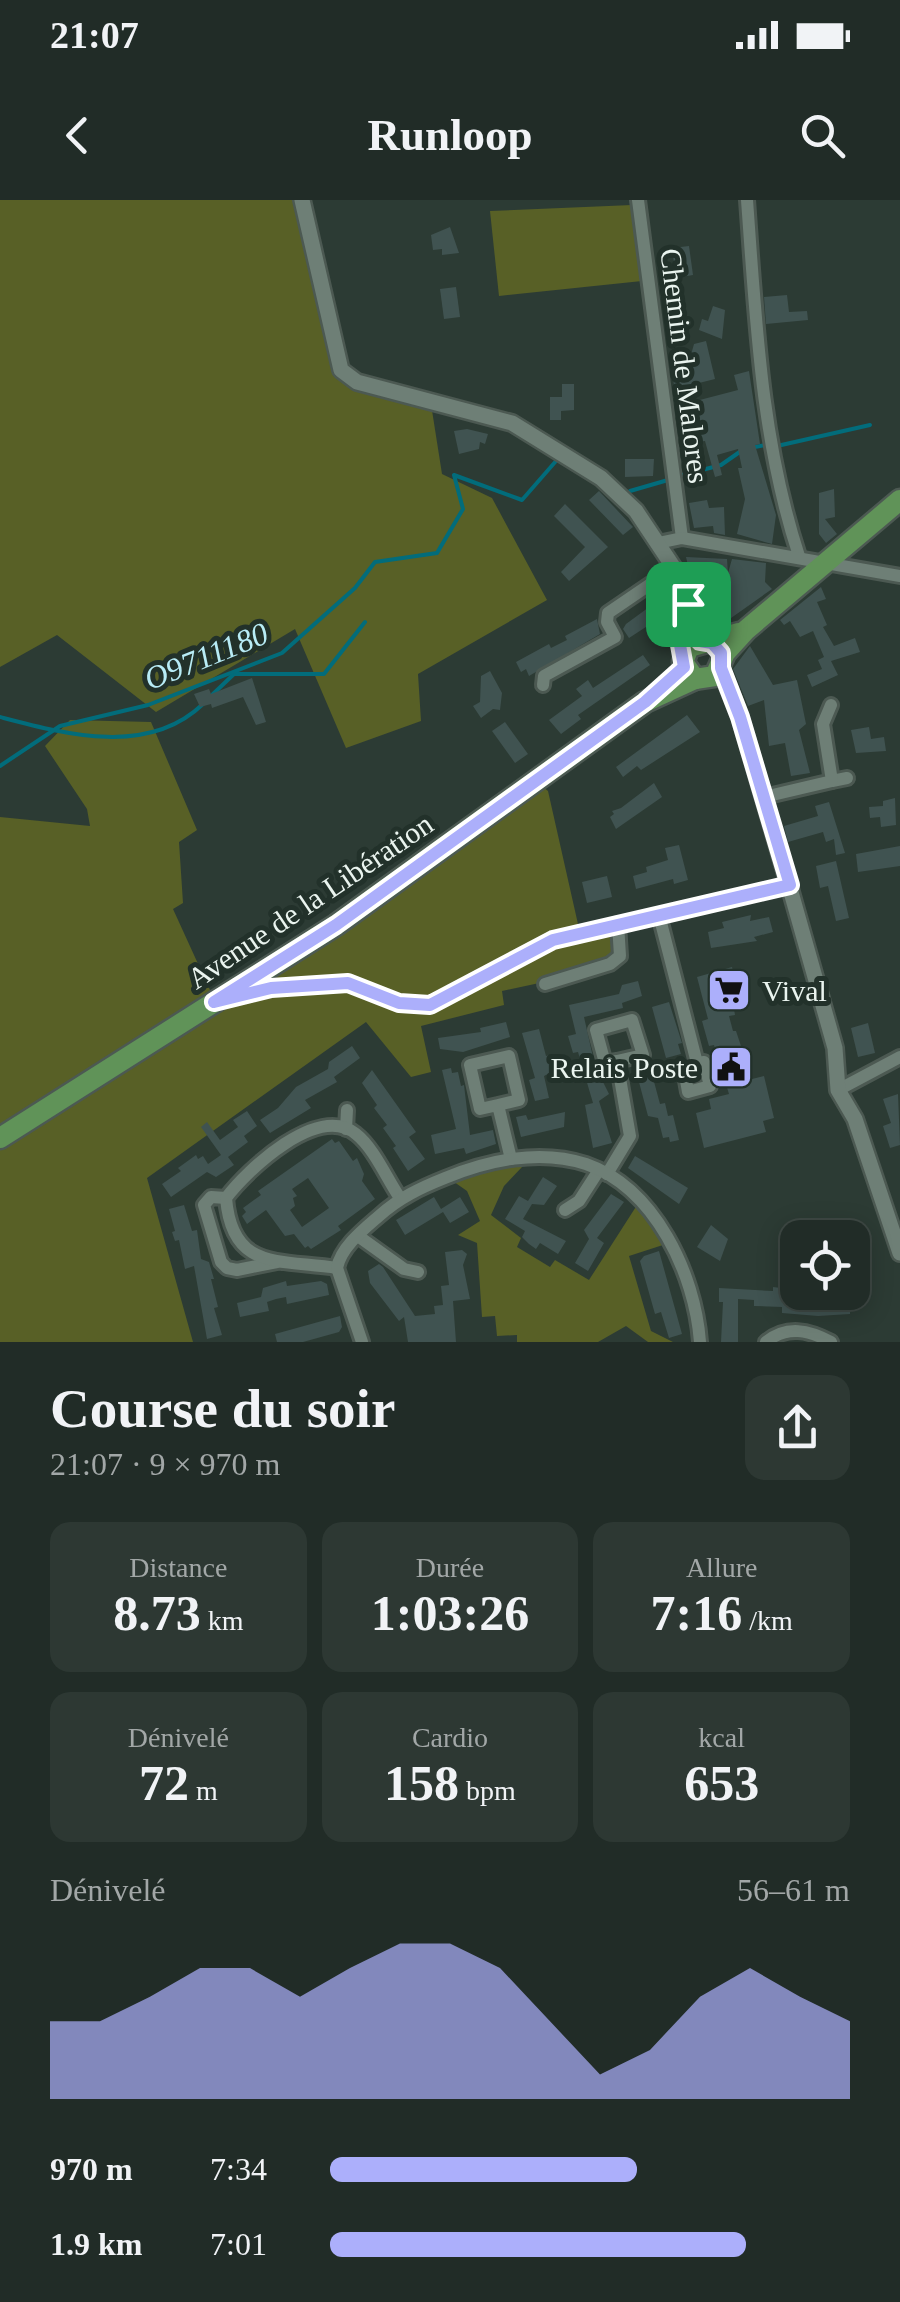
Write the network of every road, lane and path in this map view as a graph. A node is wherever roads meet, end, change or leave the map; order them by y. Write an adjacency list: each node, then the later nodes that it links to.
1 (302, 200): 6 (street)
2 (638, 200): 5 (street, Chemin de Malores)
3 (747, 200): 7 (street)
4 (900, 500): 8 (main road, Avenue de la Libération)
5 (682, 538): 6 (street); 7 (street)
6 (658, 543): 9 (street)
7 (799, 556): 8 (street)
8 (824, 564): 10 (street); 11 (main road, Avenue de la Libération)
9 (674, 568): 11 (street); 12 (street)
10 (900, 576)
11 (702, 662): 16 (street); 21 (main road, Avenue de la Libération)
12 (542, 686)
13 (831, 705): 15 (street)
14 (847, 778): 15 (street)
15 (832, 782): 16 (street)
16 (764, 797): 17 (street)
17 (790, 885): 18 (street); 25 (street)
18 (659, 915): 19 (street); 24 (street)
19 (618, 924): 20 (street); 21 (street)
20 (545, 984)
21 (214, 1002): 29 (main road, Avenue de la Libération)
22 (900, 1057): 25 (street)
23 (618, 1061): 31 (street)
24 (698, 1064)
25 (838, 1090): 32 (street)
26 (498, 1105): 26 (street); 30 (street)
27 (347, 1110): 28 (street)
28 (346, 1129): 33 (street); 34 (street)
29 (0, 1138)
30 (512, 1159): 31 (street); 34 (street)
31 (603, 1172): 35 (street); 43 (street)
32 (874, 1174): 36 (street); 38 (street)
33 (226, 1198): 39 (street); 39 (street)
34 (400, 1198): 37 (street)
35 (565, 1210)
36 (900, 1234)
37 (358, 1236): 40 (street); 41 (street)
38 (900, 1253)
39 (284, 1261): 40 (street)
40 (337, 1268): 42 (street)
41 (418, 1272)
42 (357, 1340)
43 (700, 1342)
44 (766, 1342): 45 (street)
45 (831, 1342)

